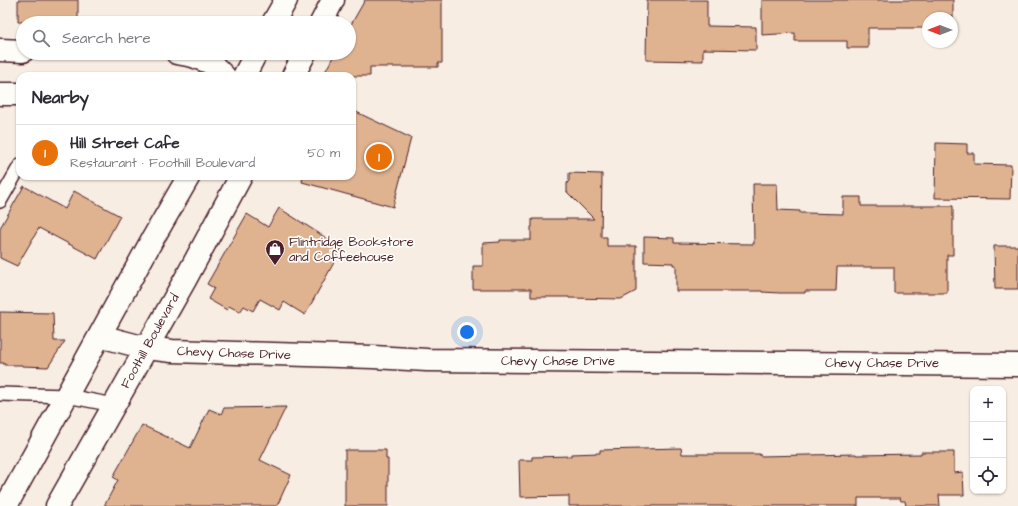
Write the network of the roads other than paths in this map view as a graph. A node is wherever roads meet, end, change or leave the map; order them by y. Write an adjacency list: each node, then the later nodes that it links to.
1 (286, 0): 3 (main road)
2 (333, 0): 4 (main road)
3 (277, 16)
4 (325, 16)
5 (0, 50): 6 (main road)
6 (16, 51)
7 (203, 60): 10 (main road)
8 (252, 60): 11 (main road)
9 (301, 60): 12 (main road)
10 (220, 72)
11 (246, 72)
12 (295, 72)
13 (0, 94): 14 (main road)
14 (16, 94)
15 (16, 173): 18 (lane)
16 (187, 180): 19 (main road)
17 (239, 180): 20 (main road, Foothill Boulevard)
18 (0, 201)
19 (100, 336): 20 (main road, Chevy Chase Drive); 23 (main road)
20 (146, 348): 21 (main road, Chevy Chase Drive); 24 (main road, Foothill Boulevard)
21 (1018, 365)
22 (0, 394): 23 (lane)
23 (67, 396): 24 (lane); 25 (main road)
24 (114, 404): 26 (main road, Foothill Boulevard)
25 (6, 506)
26 (57, 506)

